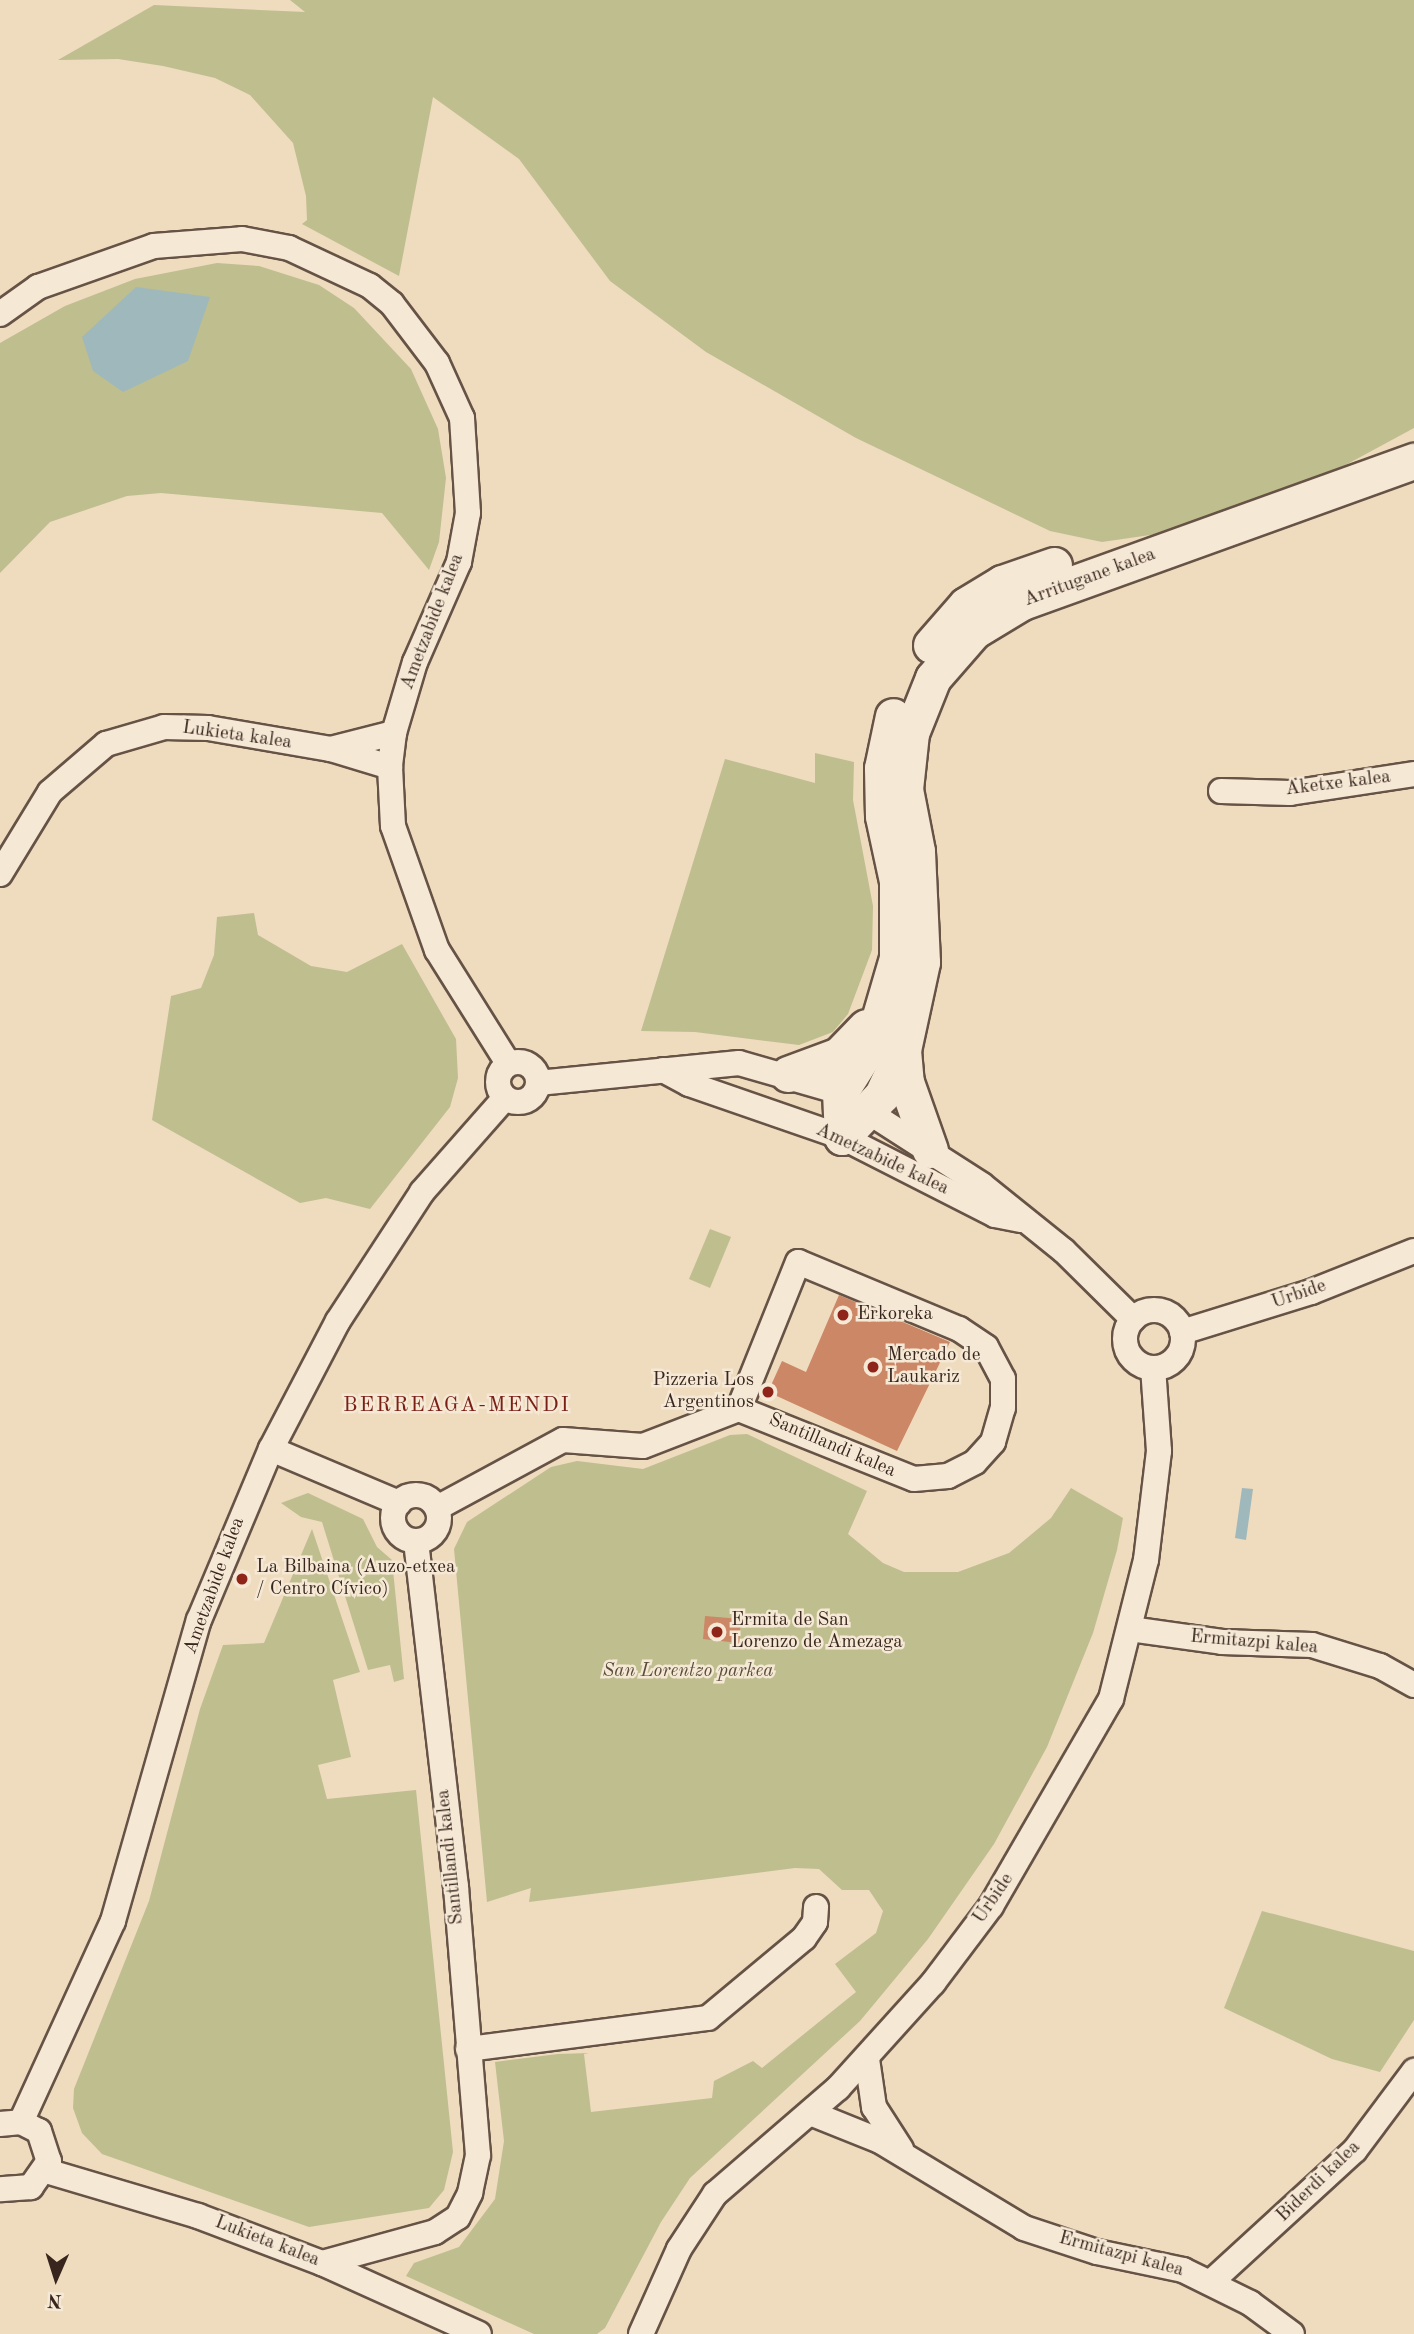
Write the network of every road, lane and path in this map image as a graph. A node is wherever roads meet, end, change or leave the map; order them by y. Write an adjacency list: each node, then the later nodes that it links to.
1 (0, 314): 4 (street, Ametzabide kalea)
2 (1414, 461): 3 (street, Arritugane kalea)
3 (1272, 512): 10 (street, Arritugane kalea); 11 (street, Arritugane kalea)
4 (394, 733): 5 (street, Lukieta kalea); 6 (street, Ametzabide kalea)
5 (331, 749): 6 (street, Lukieta kalea); 9 (street, Lukieta kalea)
6 (390, 767): 12 (street, Ametzabide kalea)
7 (1414, 774): 8 (street, Aketxe kalea)
8 (1221, 791)
9 (0, 874)
10 (882, 1008): 14 (street); 16 (street, Arritugane kalea)
11 (903, 1050): 18 (street); 20 (street)
12 (508, 1063): 15 (street); 17 (street)
13 (663, 1070): 14 (street, Ametzabide kalea); 15 (street, Ametzabide kalea); 19 (street, Ametzabide kalea)
14 (788, 1074): 16 (street, Ametzabide kalea)
15 (538, 1083): 17 (street)
16 (840, 1092): 18 (street); 19 (street)
17 (505, 1098): 27 (street, Ametzabide kalea)
18 (870, 1113): 19 (street); 20 (street, Ametzabide kalea)
19 (842, 1137): 21 (street, Ametzabide kalea)
20 (930, 1150): 21 (street, Ametzabide kalea)
21 (1021, 1220): 23 (street, Ametzabide kalea)
22 (1414, 1251): 24 (street, Urbide)
23 (1133, 1319): 24 (street); 25 (street)
24 (1182, 1332): 25 (street)
25 (1153, 1368): 31 (street, Urbide)
26 (739, 1409): 26 (street, Santillandi kalea); 29 (street)
27 (271, 1449): 28 (street); 40 (street, Ametzabide kalea)
28 (399, 1503): 29 (street); 30 (street)
29 (437, 1508): 30 (street)
30 (416, 1541): 34 (street, Santillandi kalea)
31 (1130, 1629): 32 (street, Ermitazpi kalea); 35 (street, Urbide)
32 (1414, 1685)
33 (816, 1907): 34 (street)
34 (468, 2049): 45 (street, Santillandi kalea)
35 (867, 2059): 37 (street, Urbide); 38 (street, Ermitazpi kalea)
36 (1414, 2071): 46 (street, Biderdi kalea)
37 (838, 2088): 38 (street, Ermitazpi kalea); 39 (street, Urbide); 41 (street)
38 (874, 2107): 42 (street, Ermitazpi kalea)
39 (814, 2114): 41 (street, Ermitazpi kalea); 48 (street, Urbide)
40 (10, 2123): 43 (street)
41 (847, 2126): 42 (street, Ermitazpi kalea)
42 (910, 2161): 46 (street, Ermitazpi kalea)
43 (46, 2171): 44 (street); 45 (street, Lukieta kalea)
44 (0, 2189)
45 (322, 2263): 47 (street, Lukieta kalea)
46 (1211, 2282): 49 (street, Ermitazpi kalea)
47 (479, 2334)
48 (641, 2334)
49 (1293, 2334)

